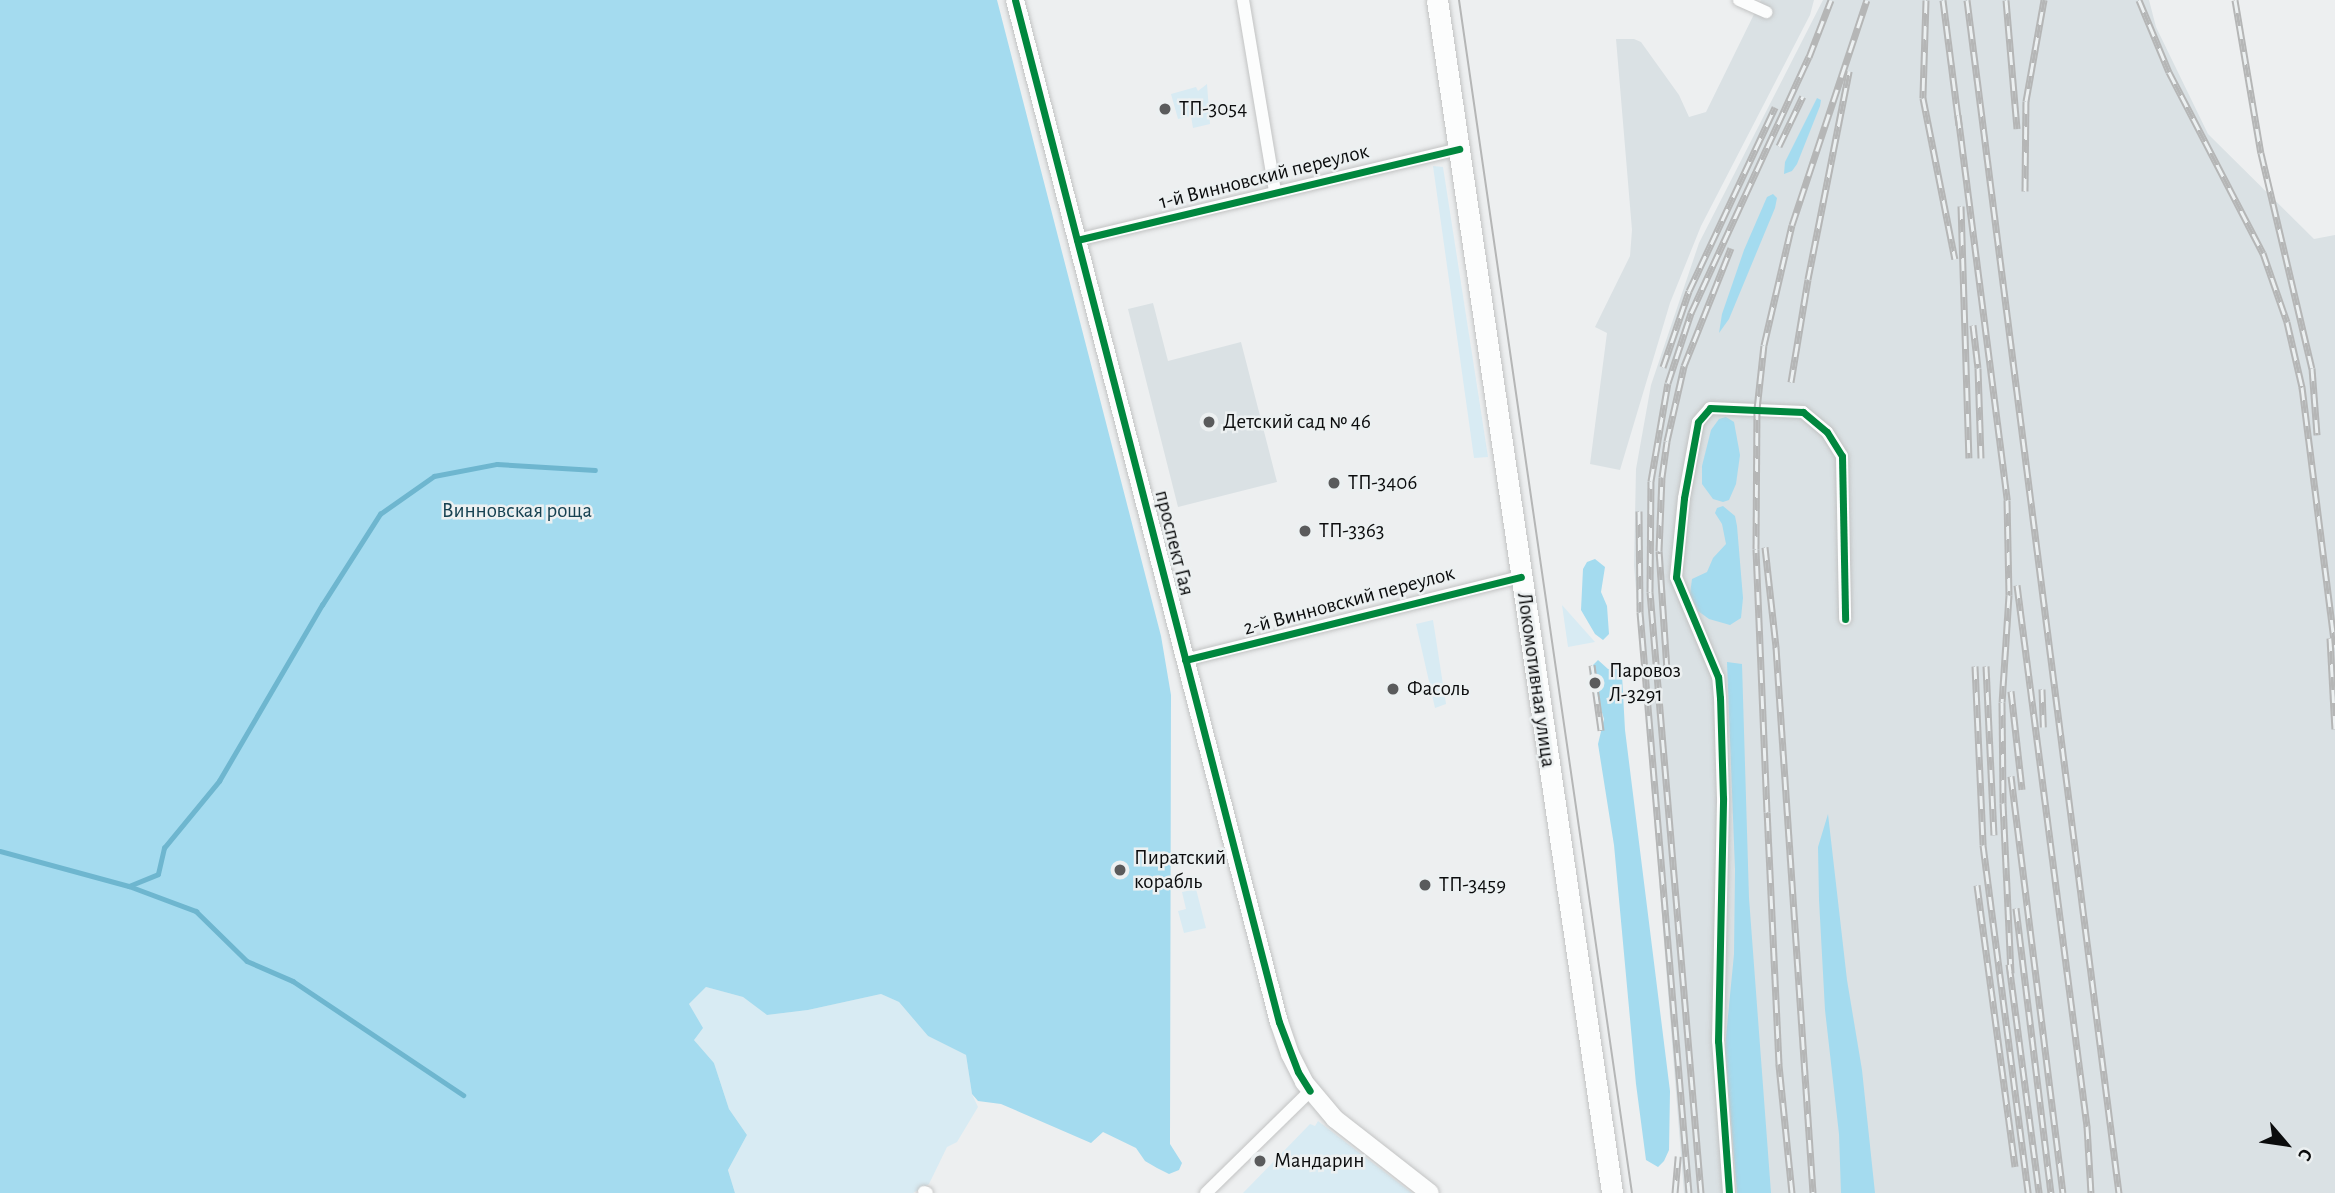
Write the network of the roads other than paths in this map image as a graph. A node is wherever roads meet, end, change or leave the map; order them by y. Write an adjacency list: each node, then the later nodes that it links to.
1 (1015, 0): 8 (main road, проспект Гая)
2 (1243, 0): 7 (street)
3 (1437, 0): 6 (main road, Локомотивная улица)
4 (1740, 0): 5 (street)
5 (1766, 12)
6 (1459, 149): 7 (street, 1-й Винновский переулок); 9 (main road, Локомотивная улица)
7 (1275, 192): 8 (street, 1-й Винновский переулок)
8 (1077, 240): 11 (main road, проспект Гая)
9 (1521, 578): 11 (street, 2-й Винновский переулок); 15 (main road, Локомотивная улица)
10 (1845, 619): 16 (street)
11 (1185, 660): 12 (main road, проспект Гая)
12 (1310, 1091): 13 (street); 14 (main road, проспект Гая)
13 (1206, 1193)
14 (1430, 1193)
15 (1612, 1193)
16 (1729, 1193)

